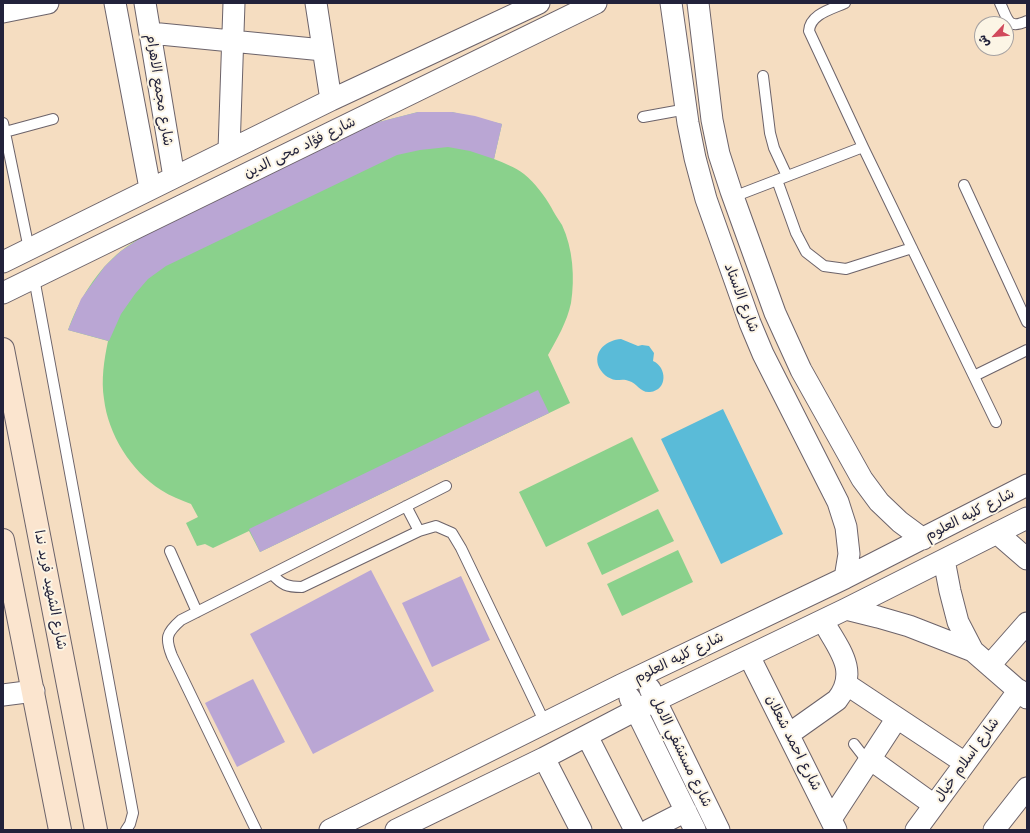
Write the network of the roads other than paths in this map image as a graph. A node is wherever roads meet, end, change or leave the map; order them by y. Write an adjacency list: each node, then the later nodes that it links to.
1 (48, 3): 12 (street)
2 (115, 3): 30 (street)
3 (145, 3): 14 (street, شارع مجمع الاهرام)
4 (234, 3): 15 (street)
5 (596, 3): 36 (street, شارع فؤاد محى الدين)
6 (671, 3): 19 (street, شارع الاستاد)
7 (698, 3): 22 (street, شارع الاستاد)
8 (845, 3): 24 (lane)
9 (1000, 3): 13 (lane)
10 (320, 5): 16 (street)
11 (528, 5): 18 (street, شارع فؤاد محى الدين)
12 (3, 12)
13 (1027, 21)
14 (150, 33): 15 (street); 27 (street, شارع مجمع الاهرام)
15 (233, 41): 16 (street); 25 (street)
16 (323, 50): 18 (street)
17 (763, 76): 26 (lane)
18 (331, 100): 25 (street, شارع فؤاد محى الدين)
19 (688, 116): 20 (lane); 22 (street); 32 (street, شارع الاستاد)
20 (643, 118)
21 (53, 119): 23 (lane)
22 (712, 120): 31 (street, شارع الاستاد)
23 (4, 127): 34 (lane)
24 (863, 147): 26 (lane); 33 (lane)
25 (229, 150): 27 (street, شارع فؤاد محى الدين)
26 (787, 176): 28 (lane)
27 (174, 177): 30 (street, شارع فؤاد محى الدين)
28 (777, 180): 31 (lane); 33 (lane)
29 (964, 185): 38 (lane)
30 (150, 188): 34 (street, شارع فؤاد محى الدين)
31 (732, 194): 32 (street); 49 (street, شارع الاستاد)
32 (706, 199): 55 (street, شارع الاستاد)
33 (912, 248): 41 (lane)
34 (29, 249): 35 (street, شارع فؤاد محى الدين); 36 (street)
35 (3, 262)
36 (34, 278): 37 (street, شارع فؤاد محى الدين); 85 (lane)
37 (3, 293)
38 (1027, 322)
39 (3, 349): 84 (main road, شارع الشهيد فريد ندا)
40 (1027, 350): 41 (lane)
41 (974, 376): 42 (lane)
42 (996, 422)
43 (1027, 485): 49 (street, شارع كليه العلوم)
44 (446, 486): 45 (lane)
45 (406, 506): 47 (lane); 54 (lane)
46 (1027, 518): 48 (street, شارع كليه العلوم)
47 (419, 531): 54 (lane); 72 (lane)
48 (997, 533): 52 (street); 53 (street, شارع كليه العلوم)
49 (923, 539): 55 (street, شارع كليه العلوم)
50 (3, 540): 66 (main road)
51 (170, 551): 57 (lane)
52 (1027, 559)
53 (944, 560): 56 (street, شارع كليه العلوم); 60 (street)
54 (272, 574): 57 (lane)
55 (845, 578): 63 (street, شارع كليه العلوم)
56 (846, 609): 58 (street, شارع كليه العلوم); 60 (street)
57 (197, 612): 86 (lane)
58 (823, 620): 61 (street, شارع كليه العلوم); 65 (street)
59 (1027, 623): 62 (street)
60 (973, 651): 62 (street)
61 (749, 656): 69 (street, شارع كليه العلوم); 73 (street, شارع احمد شعلان)
62 (990, 665): 67 (street)
63 (643, 675): 64 (street, شارع كليه العلوم); 69 (street, شارع مستشفي الامل)
64 (623, 684): 70 (street, شارع مستشفي الامل); 72 (street, شارع كليه العلوم)
65 (846, 684): 71 (street); 73 (street)
66 (34, 691): 68 (street); 83 (main road)
67 (1023, 694): 78 (street, شارع اسلام خيال)
68 (3, 695)
69 (656, 701): 70 (street, شارع كليه العلوم); 93 (street, شارع مستشفي الامل)
70 (636, 710): 74 (street, شارع كليه العلوم); 81 (street, شارع مستشفي الامل)
71 (897, 718): 77 (street); 78 (street)
72 (545, 723): 87 (street, شارع كليه العلوم)
73 (789, 734): 82 (street, شارع احمد شعلان)
74 (587, 736): 76 (street, شارع كليه العلوم); 90 (street)
75 (854, 744): 77 (lane)
76 (544, 758): 88 (street, شارع كليه العلوم); 89 (street)
77 (869, 761): 80 (street); 82 (street)
78 (965, 763): 80 (street, شارع اسلام خيال)
79 (1027, 788): 95 (street)
80 (934, 805): 94 (street, شارع اسلام خيال)
81 (686, 811): 91 (street); 92 (street, شارع مستشفي الامل)
82 (833, 825)
83 (60, 830)
84 (96, 830)
85 (126, 830)
86 (256, 830)
87 (330, 830)
88 (396, 830)
89 (581, 830)
90 (635, 830)
91 (649, 830)
92 (695, 830)
93 (719, 830)
94 (916, 830)
95 (994, 830)

